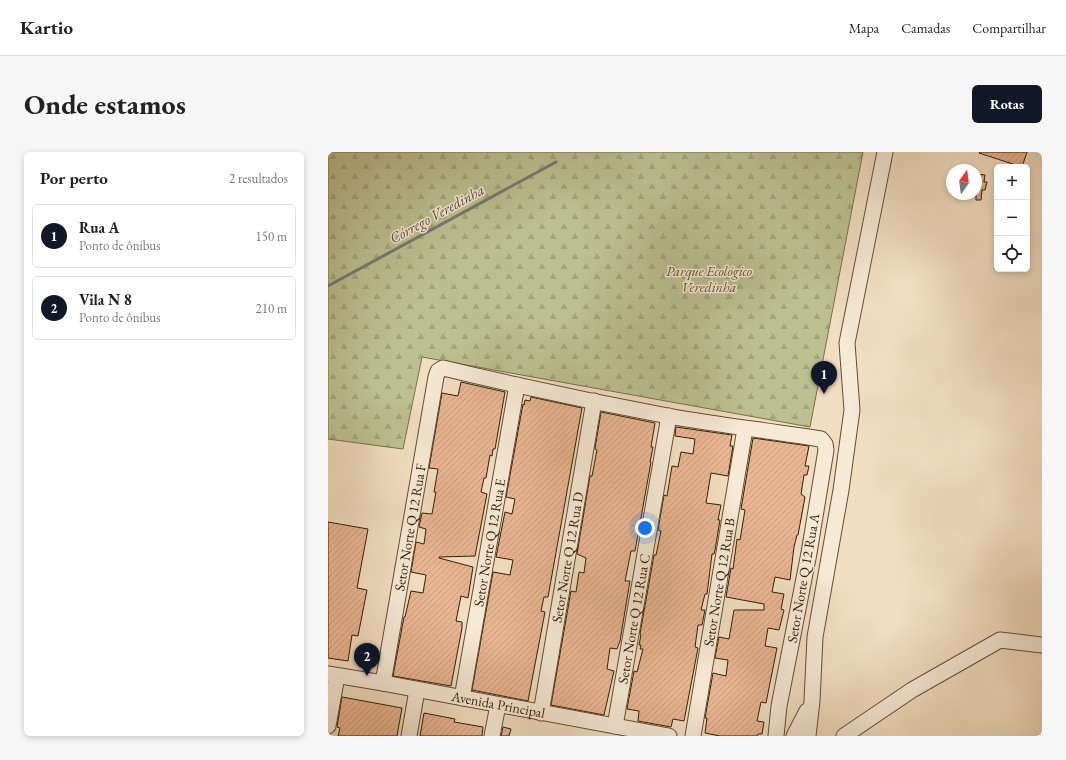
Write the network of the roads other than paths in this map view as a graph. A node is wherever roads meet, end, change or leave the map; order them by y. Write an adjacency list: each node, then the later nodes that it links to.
1 (885, 152): 11 (street)
2 (517, 385): 3 (street); 8 (street, Setor Norte Q 12 Rua F); 10 (street, Setor Norte Q 12 Rua E)
3 (594, 402): 4 (street); 14 (street, Setor Norte Q 12 Rua D)
4 (669, 416): 5 (street); 16 (street, Setor Norte Q 12 Rua C)
5 (746, 429): 13 (street, Setor Norte Q 12 Rua A); 21 (street, Setor Norte Q 12 Rua B)
6 (1042, 645): 26 (street)
7 (332, 675): 8 (street, Avenida Principal); 15 (street)
8 (382, 683): 9 (street, Avenida Principal)
9 (417, 690): 10 (street, Avenida Principal); 18 (street)
10 (462, 698): 12 (street, Avenida Principal)
11 (812, 701): 24 (street); 25 (street)
12 (498, 705): 14 (street, Avenida Principal); 19 (street)
13 (779, 706): 22 (street, Setor Norte Q 12 Rua A); 23 (street)
14 (541, 713): 17 (street, Avenida Principal)
15 (328, 726)
16 (616, 726): 17 (street, Avenida Principal); 20 (street, Avenida Principal)
17 (592, 729)
18 (409, 736)
19 (492, 736)
20 (669, 736)
21 (693, 736)
22 (776, 736)
23 (785, 736)
24 (794, 736)
25 (808, 736)
26 (844, 736)

